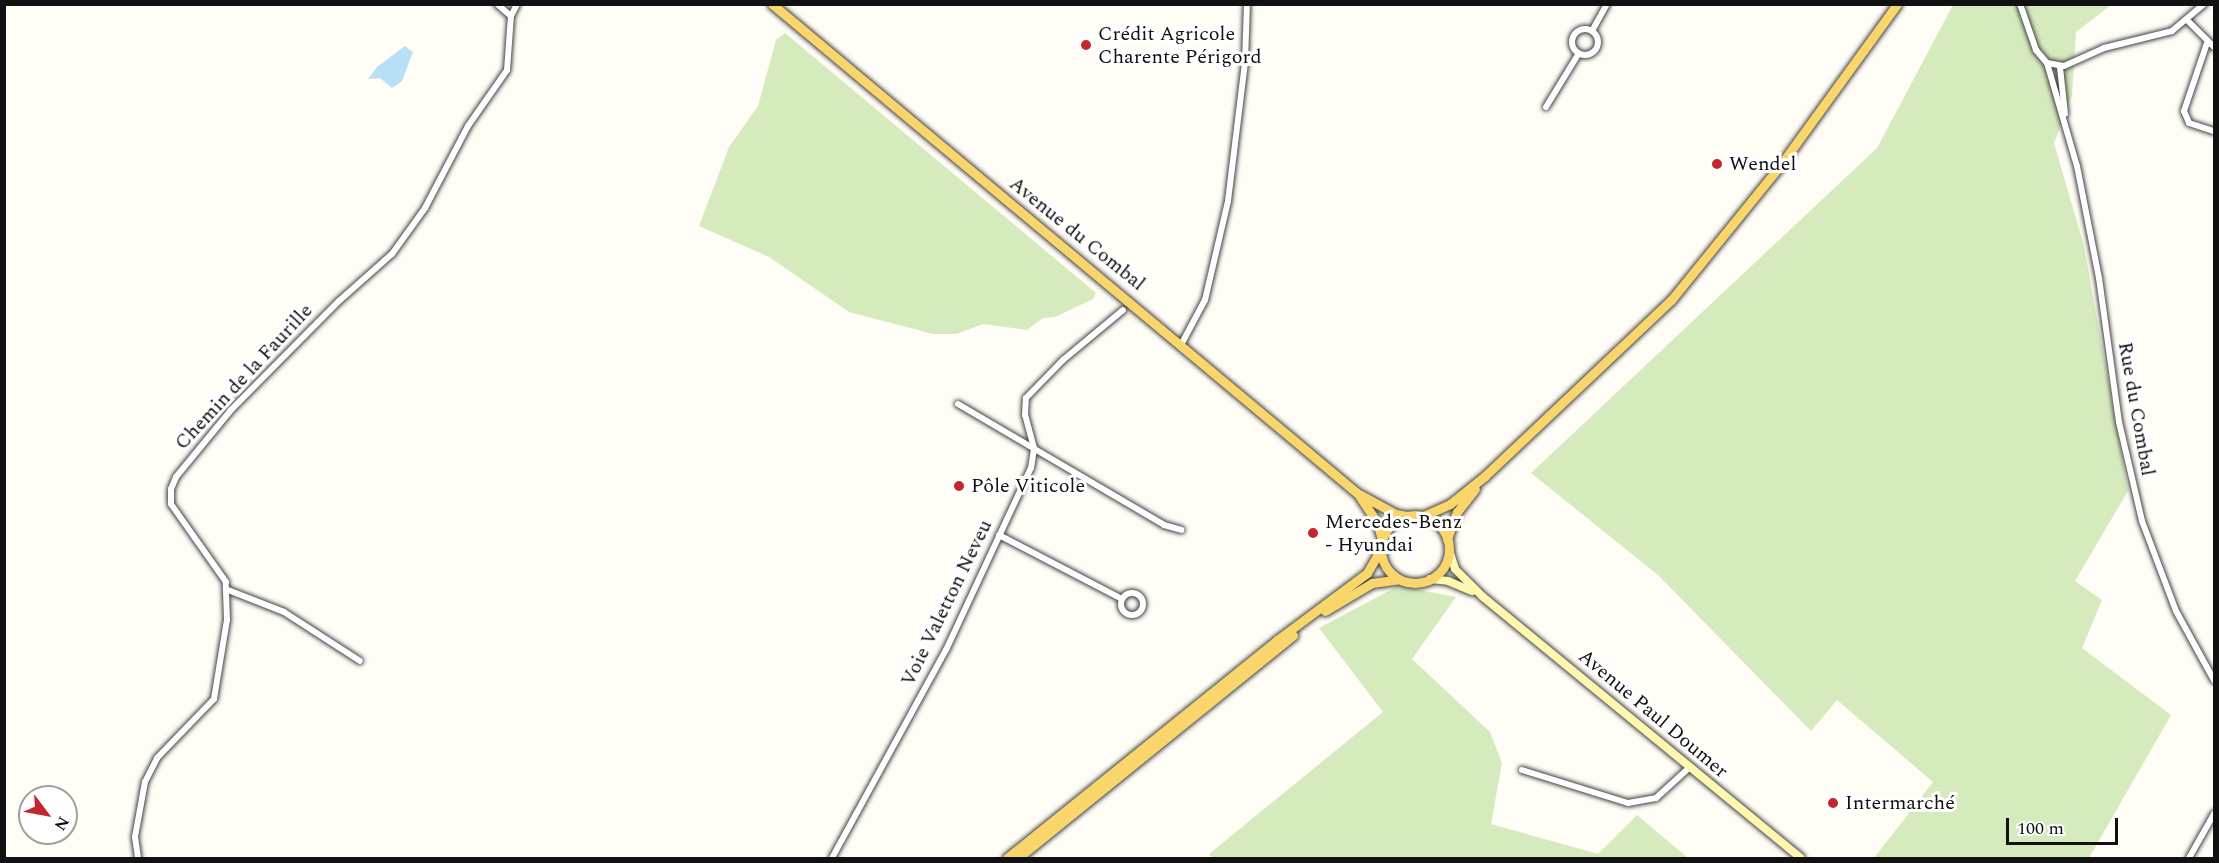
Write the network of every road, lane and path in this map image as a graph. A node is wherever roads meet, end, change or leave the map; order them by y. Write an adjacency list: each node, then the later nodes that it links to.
1 (497, 4): 9 (street)
2 (518, 4): 9 (street)
3 (772, 4): 21 (main road, Avenue du Combal)
4 (1246, 4): 21 (street)
5 (1607, 4): 11 (street)
6 (1897, 4): 24 (main road)
7 (2019, 4): 15 (street, Rue du Combal)
8 (2204, 4): 10 (street)
9 (510, 16): 35 (street, Chemin de la Faurille)
10 (2187, 20): 12 (street); 16 (street)
11 (1592, 30): 14 (street); 14 (street)
12 (2207, 44): 13 (street); 19 (street)
13 (2214, 47)
14 (1579, 53): 17 (street)
15 (2047, 63): 16 (street); 18 (street, Rue du Combal)
16 (2060, 67): 18 (street, Rue du Combal)
17 (1546, 107)
18 (2068, 130): 39 (street, Rue du Combal)
19 (2214, 131)
20 (1123, 310): 23 (street, Voie Valetton Neveu)
21 (1182, 343): 25 (main road, Avenue du Combal)
22 (958, 404): 23 (street)
23 (1034, 448): 28 (street); 29 (street, Voie Valetton Neveu)
24 (1485, 476): 27 (main road); 30 (main road)
25 (1357, 493): 26 (main road); 31 (main road)
26 (1407, 516): 27 (main road); 31 (main road)
27 (1423, 516): 30 (main road)
28 (1181, 530)
29 (999, 535): 37 (street); 44 (street, Voie Valetton Neveu)
30 (1447, 539): 32 (main road)
31 (1381, 545): 33 (main road); 45 (main road)
32 (1449, 550): 34 (main road); 36 (main road)
33 (1399, 579): 34 (main road); 46 (main road)
34 (1430, 579): 36 (main road)
35 (228, 590): 38 (street); 43 (street)
36 (1483, 597): 40 (main road, Avenue Paul Doumer)
37 (1122, 599)
38 (360, 661)
39 (2214, 680)
40 (1690, 767): 41 (street); 47 (main road, Avenue Paul Doumer)
41 (1522, 770)
42 (2214, 814): 48 (street)
43 (138, 858)
44 (832, 858)
45 (1007, 858)
46 (1018, 858)
47 (1801, 858)
48 (2189, 858)

